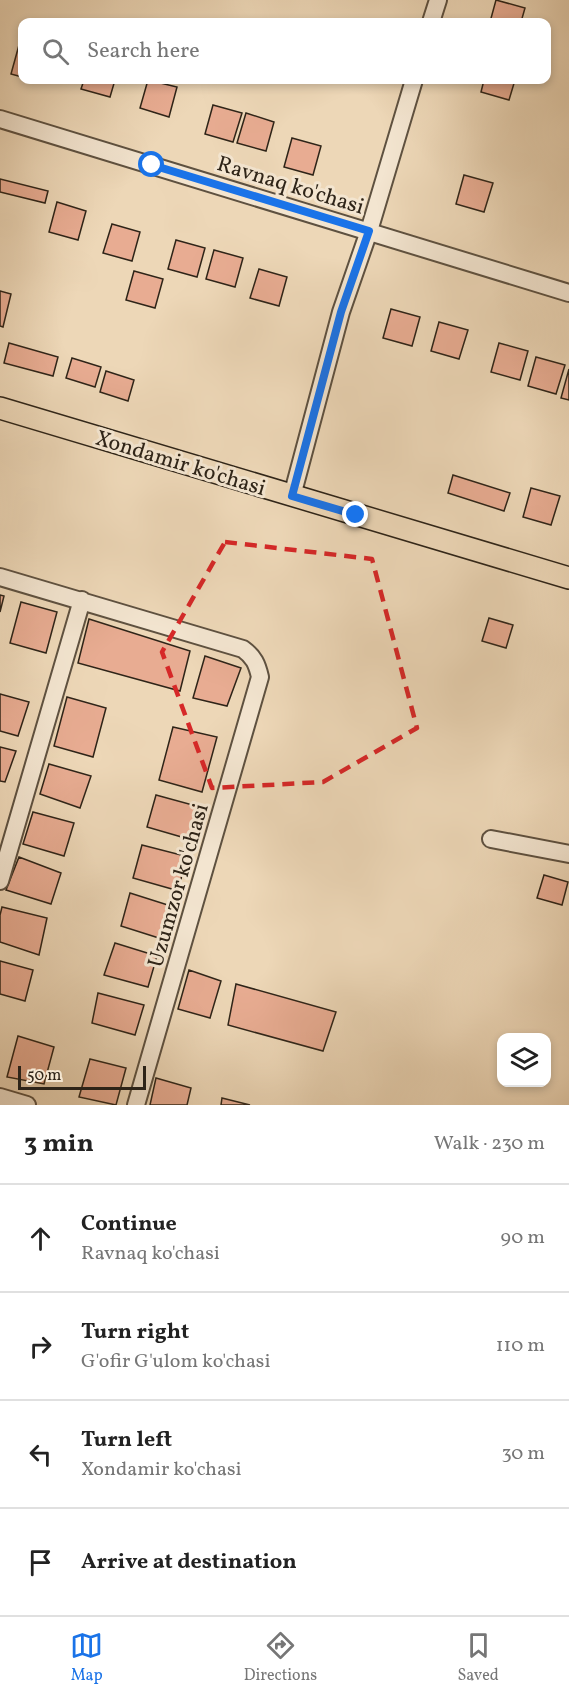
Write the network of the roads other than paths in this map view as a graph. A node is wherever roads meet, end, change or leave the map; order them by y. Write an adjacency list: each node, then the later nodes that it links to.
1 (438, 0): 2 (street)
2 (432, 18)
3 (413, 84): 5 (street)
4 (0, 119): 5 (street, Ravnaq ko'chasi)
5 (369, 231): 6 (street, Ravnaq ko'chasi); 8 (street)
6 (569, 293)
7 (0, 408): 8 (main road, Xondamir ko'chasi)
8 (292, 496): 10 (main road, Xondamir ko'chasi)
9 (0, 577): 11 (street)
10 (569, 578)
11 (82, 600): 14 (street); 17 (street, Uzumzor ko'chasi)
12 (491, 839): 13 (street)
13 (569, 854)
14 (0, 881)
15 (0, 1097): 16 (street)
16 (27, 1105)
17 (136, 1105)

